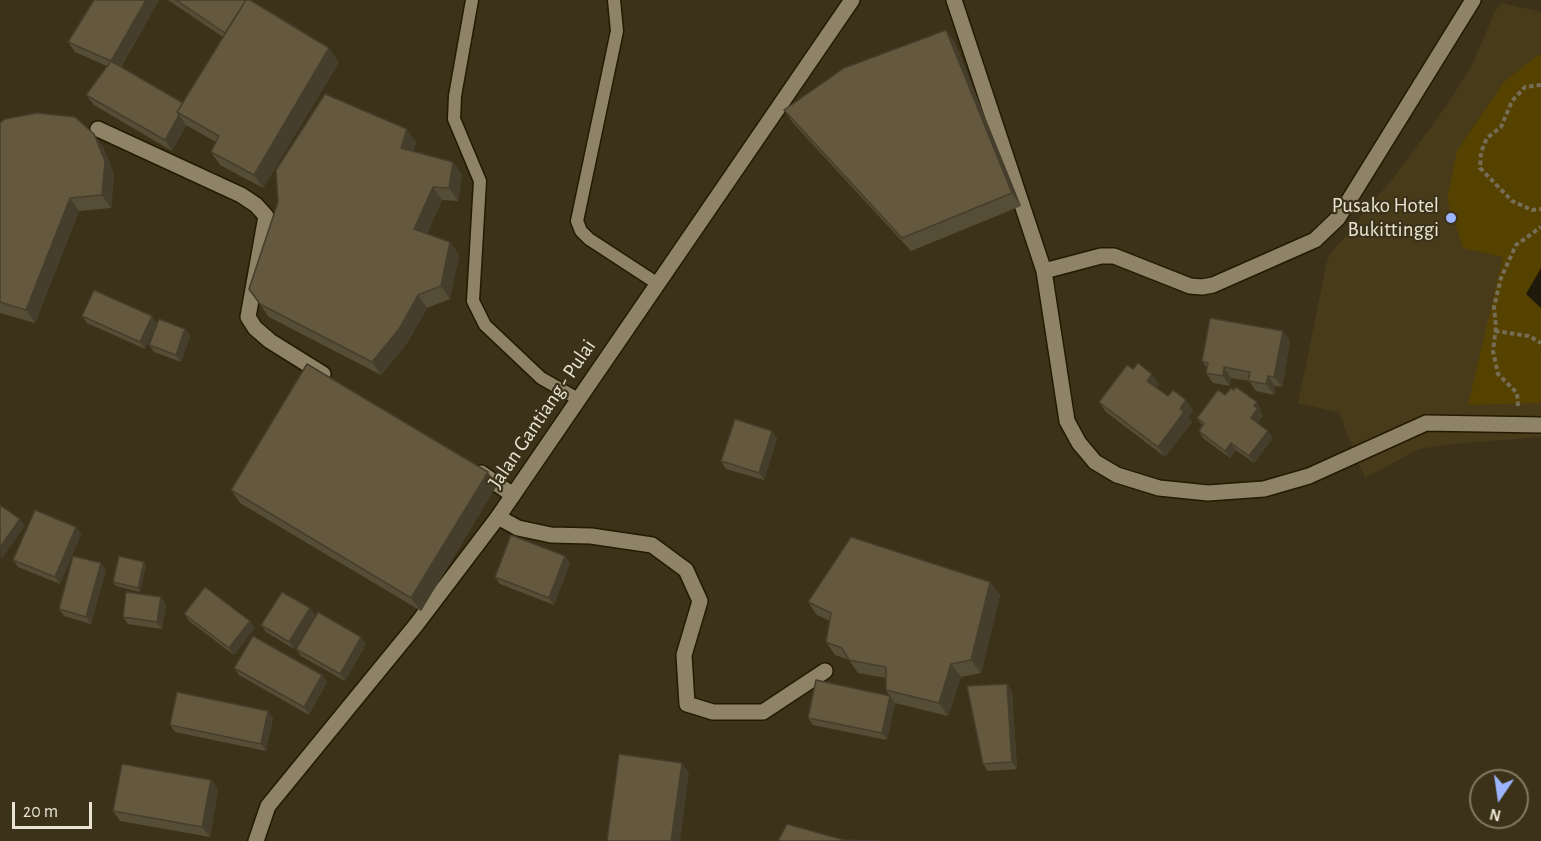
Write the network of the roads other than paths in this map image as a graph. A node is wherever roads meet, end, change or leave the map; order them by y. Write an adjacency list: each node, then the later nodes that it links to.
1 (472, 0): 10 (lane)
2 (614, 0): 8 (lane)
3 (852, 0): 8 (street, Jalan Gantiang - Pulai)
4 (954, 0): 7 (street)
5 (1473, 0): 7 (street)
6 (98, 129): 9 (street)
7 (1044, 271): 11 (street)
8 (658, 284): 10 (street, Jalan Gantiang - Pulai)
9 (339, 385)
10 (578, 399): 13 (street, Jalan Gantiang - Pulai)
11 (1541, 425)
12 (471, 467): 13 (street)
13 (513, 495): 14 (street, Jalan Gantiang - Pulai)
14 (498, 517): 15 (street); 16 (street, Jalan Gantiang - Pulai)
15 (825, 671)
16 (256, 841)

